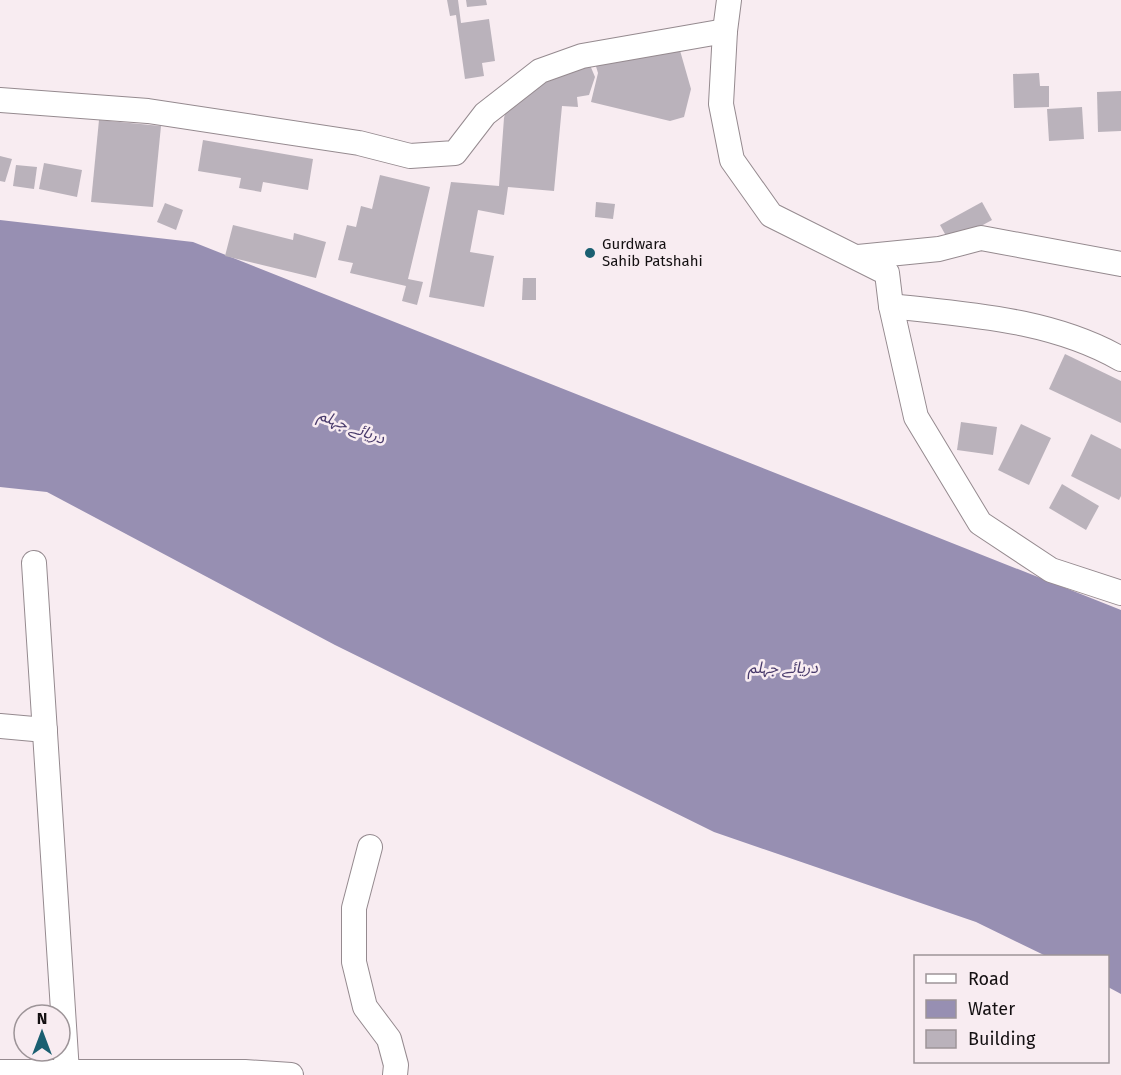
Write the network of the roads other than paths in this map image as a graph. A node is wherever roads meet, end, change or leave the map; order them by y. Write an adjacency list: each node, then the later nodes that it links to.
1 (729, 0): 2 (street)
2 (725, 32): 3 (street); 4 (street)
3 (0, 100)
4 (858, 257): 5 (street); 6 (street)
5 (1121, 264)
6 (891, 306): 7 (street); 9 (street)
7 (1121, 359)
8 (33, 563): 11 (street)
9 (1121, 593)
10 (0, 726): 11 (street)
11 (45, 730): 14 (street)
12 (370, 846): 16 (street)
13 (0, 1072): 14 (street)
14 (67, 1072): 15 (street)
15 (291, 1075)
16 (394, 1075)

